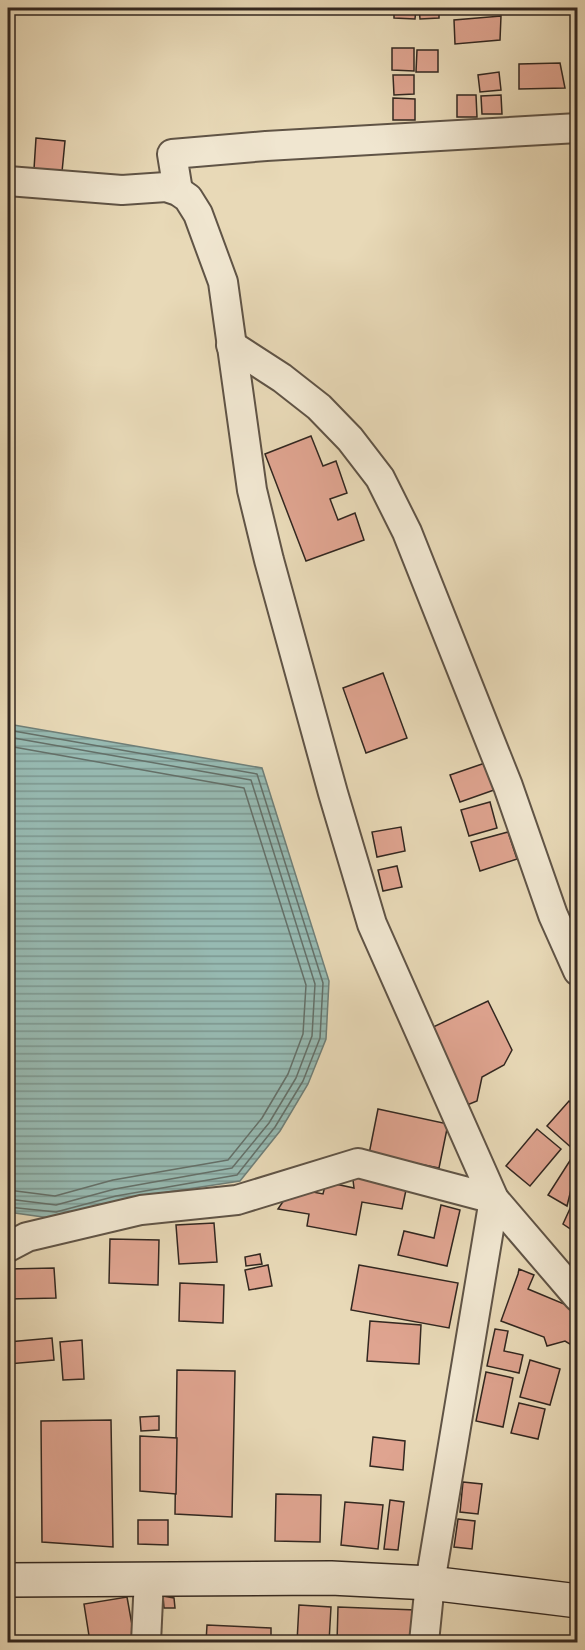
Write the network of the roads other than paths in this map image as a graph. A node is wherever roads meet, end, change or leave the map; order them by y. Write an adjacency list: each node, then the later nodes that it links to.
1 (578, 128): 3 (street)
2 (8, 181): 3 (street)
3 (178, 191): 4 (street)
4 (231, 345): 5 (street); 6 (street)
5 (578, 971)
6 (494, 1199): 7 (street); 8 (street); 11 (street)
7 (8, 1247)
8 (578, 1297)
9 (149, 1578): 10 (street); 11 (street); 13 (street)
10 (8, 1580)
11 (430, 1583): 12 (street); 14 (street)
12 (578, 1600)
13 (146, 1642)
14 (424, 1642)

